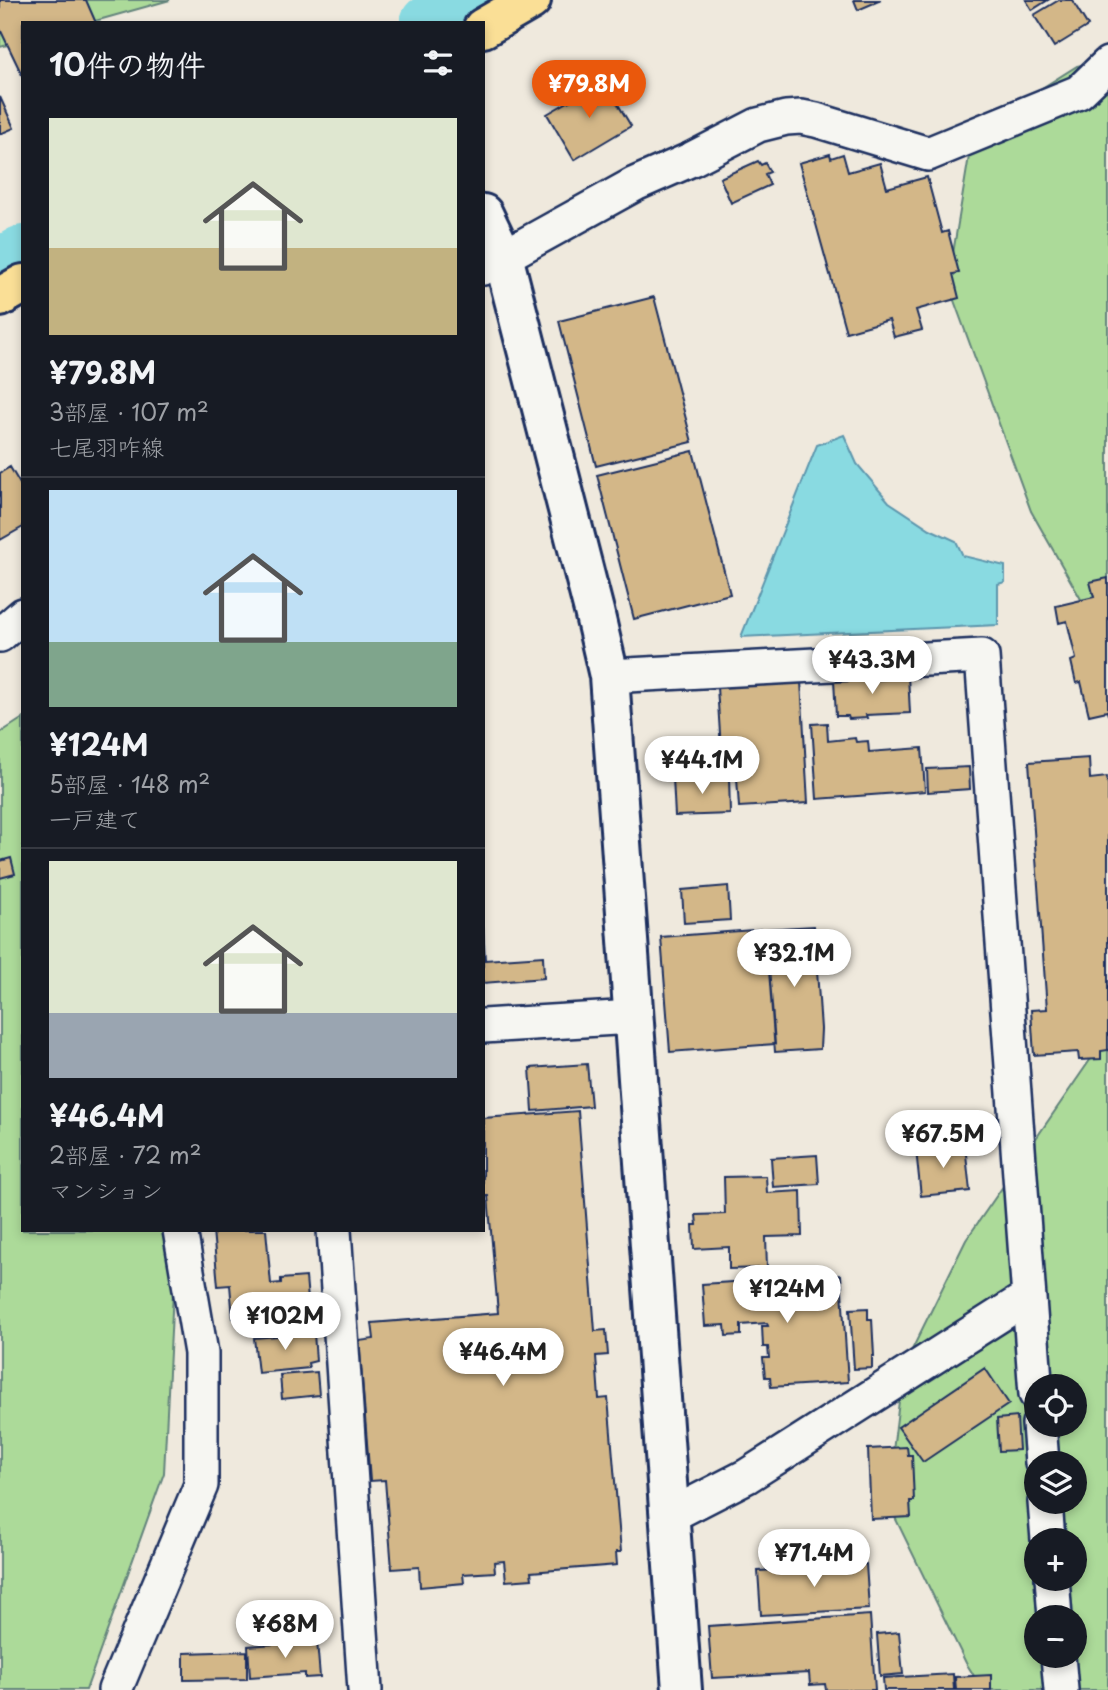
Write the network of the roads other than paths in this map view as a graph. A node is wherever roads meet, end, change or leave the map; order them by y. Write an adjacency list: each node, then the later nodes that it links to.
1 (531, 0): 2 (main road)
2 (485, 27)
3 (1108, 64): 5 (street)
4 (485, 224): 5 (street)
5 (493, 262): 11 (street)
6 (21, 285): 7 (main road)
7 (0, 297)
8 (21, 617): 9 (street)
9 (0, 636): 10 (street)
10 (21, 641)
11 (609, 676): 12 (street); 16 (street)
12 (633, 1017): 13 (street); 18 (street)
13 (485, 1026)
14 (180, 1232): 20 (street)
15 (334, 1232): 21 (street)
16 (1028, 1297): 17 (street); 18 (street)
17 (1034, 1374)
18 (669, 1516): 22 (street)
19 (1059, 1668): 23 (street)
20 (115, 1690)
21 (365, 1690)
22 (682, 1690)
23 (1061, 1690)

